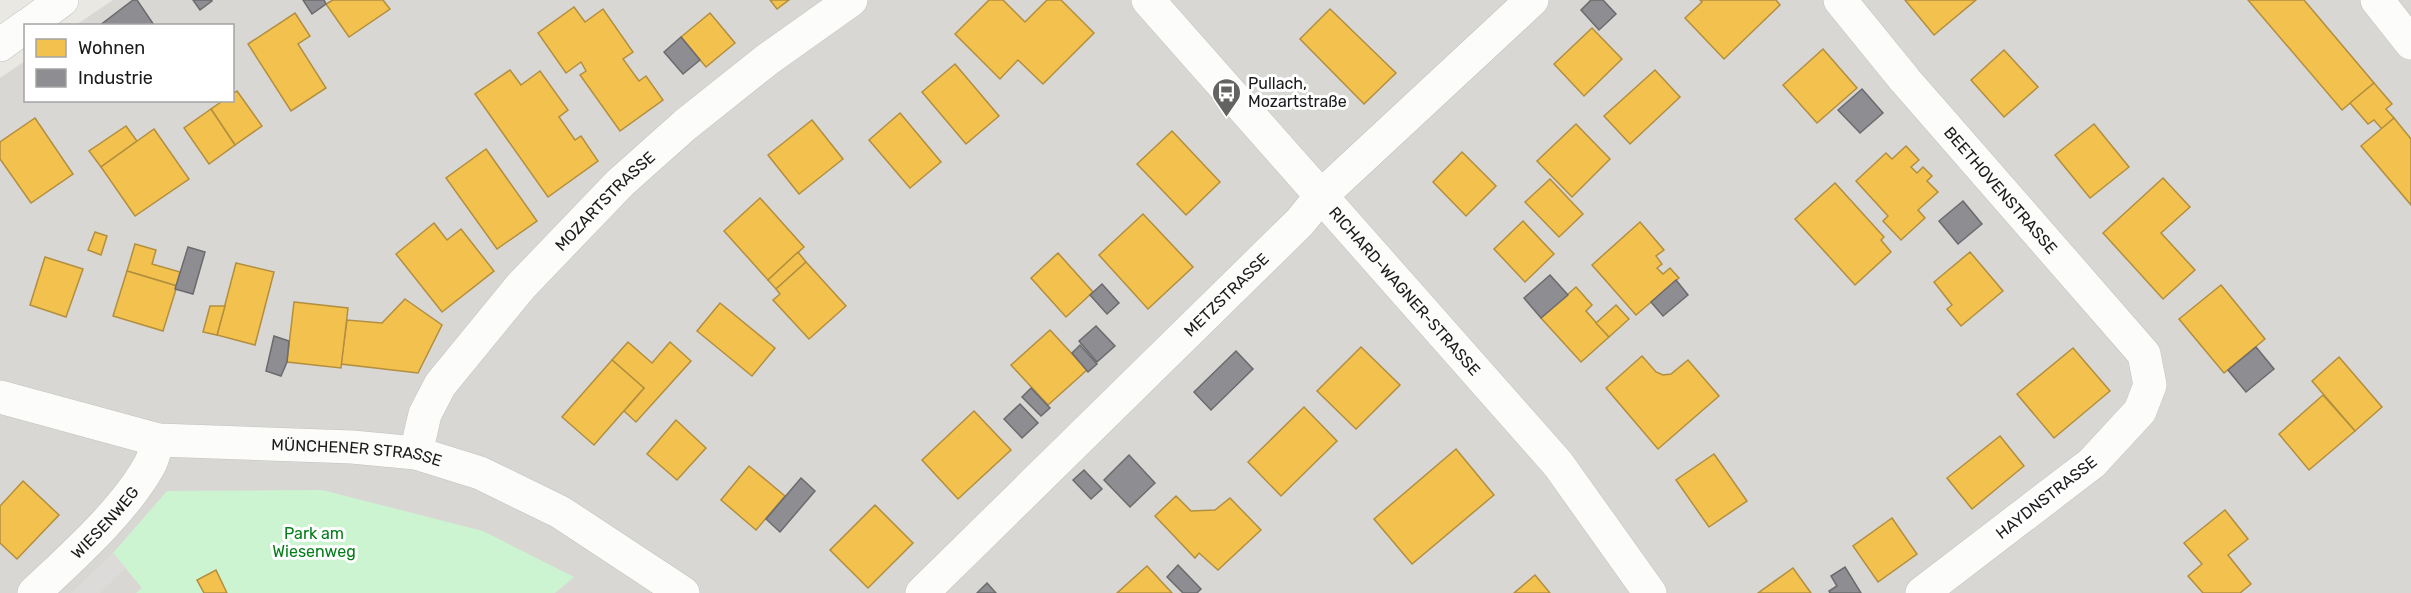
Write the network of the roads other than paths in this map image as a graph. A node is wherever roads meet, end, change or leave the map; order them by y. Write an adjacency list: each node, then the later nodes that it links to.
1 (62, 0): 7 (street)
2 (851, 0): 15 (street, MOZARTSTRASSE)
3 (1148, 0): 11 (street, RICHARD-WAGNER-STRASSE)
4 (1532, 0): 11 (street, METZSTRASSE)
5 (1840, 0): 12 (street, BEETHOVENSTRASSE)
6 (2377, 0): 9 (street)
7 (29, 24)
8 (24, 27): 10 (street)
9 (2411, 43)
10 (0, 45)
11 (1321, 196): 18 (street, METZSTRASSE); 19 (street, RICHARD-WAGNER-STRASSE)
12 (2150, 386): 20 (street, HAYDNSTRASSE)
13 (0, 397): 14 (street, MÜNCHENER STRASSE)
14 (158, 440): 15 (street, MÜNCHENER STRASSE); 16 (street, WIESENWEG)
15 (416, 453): 17 (street, MÜNCHENER STRASSE)
16 (34, 593)
17 (683, 593)
18 (922, 593)
19 (1650, 593)
20 (1922, 593)

